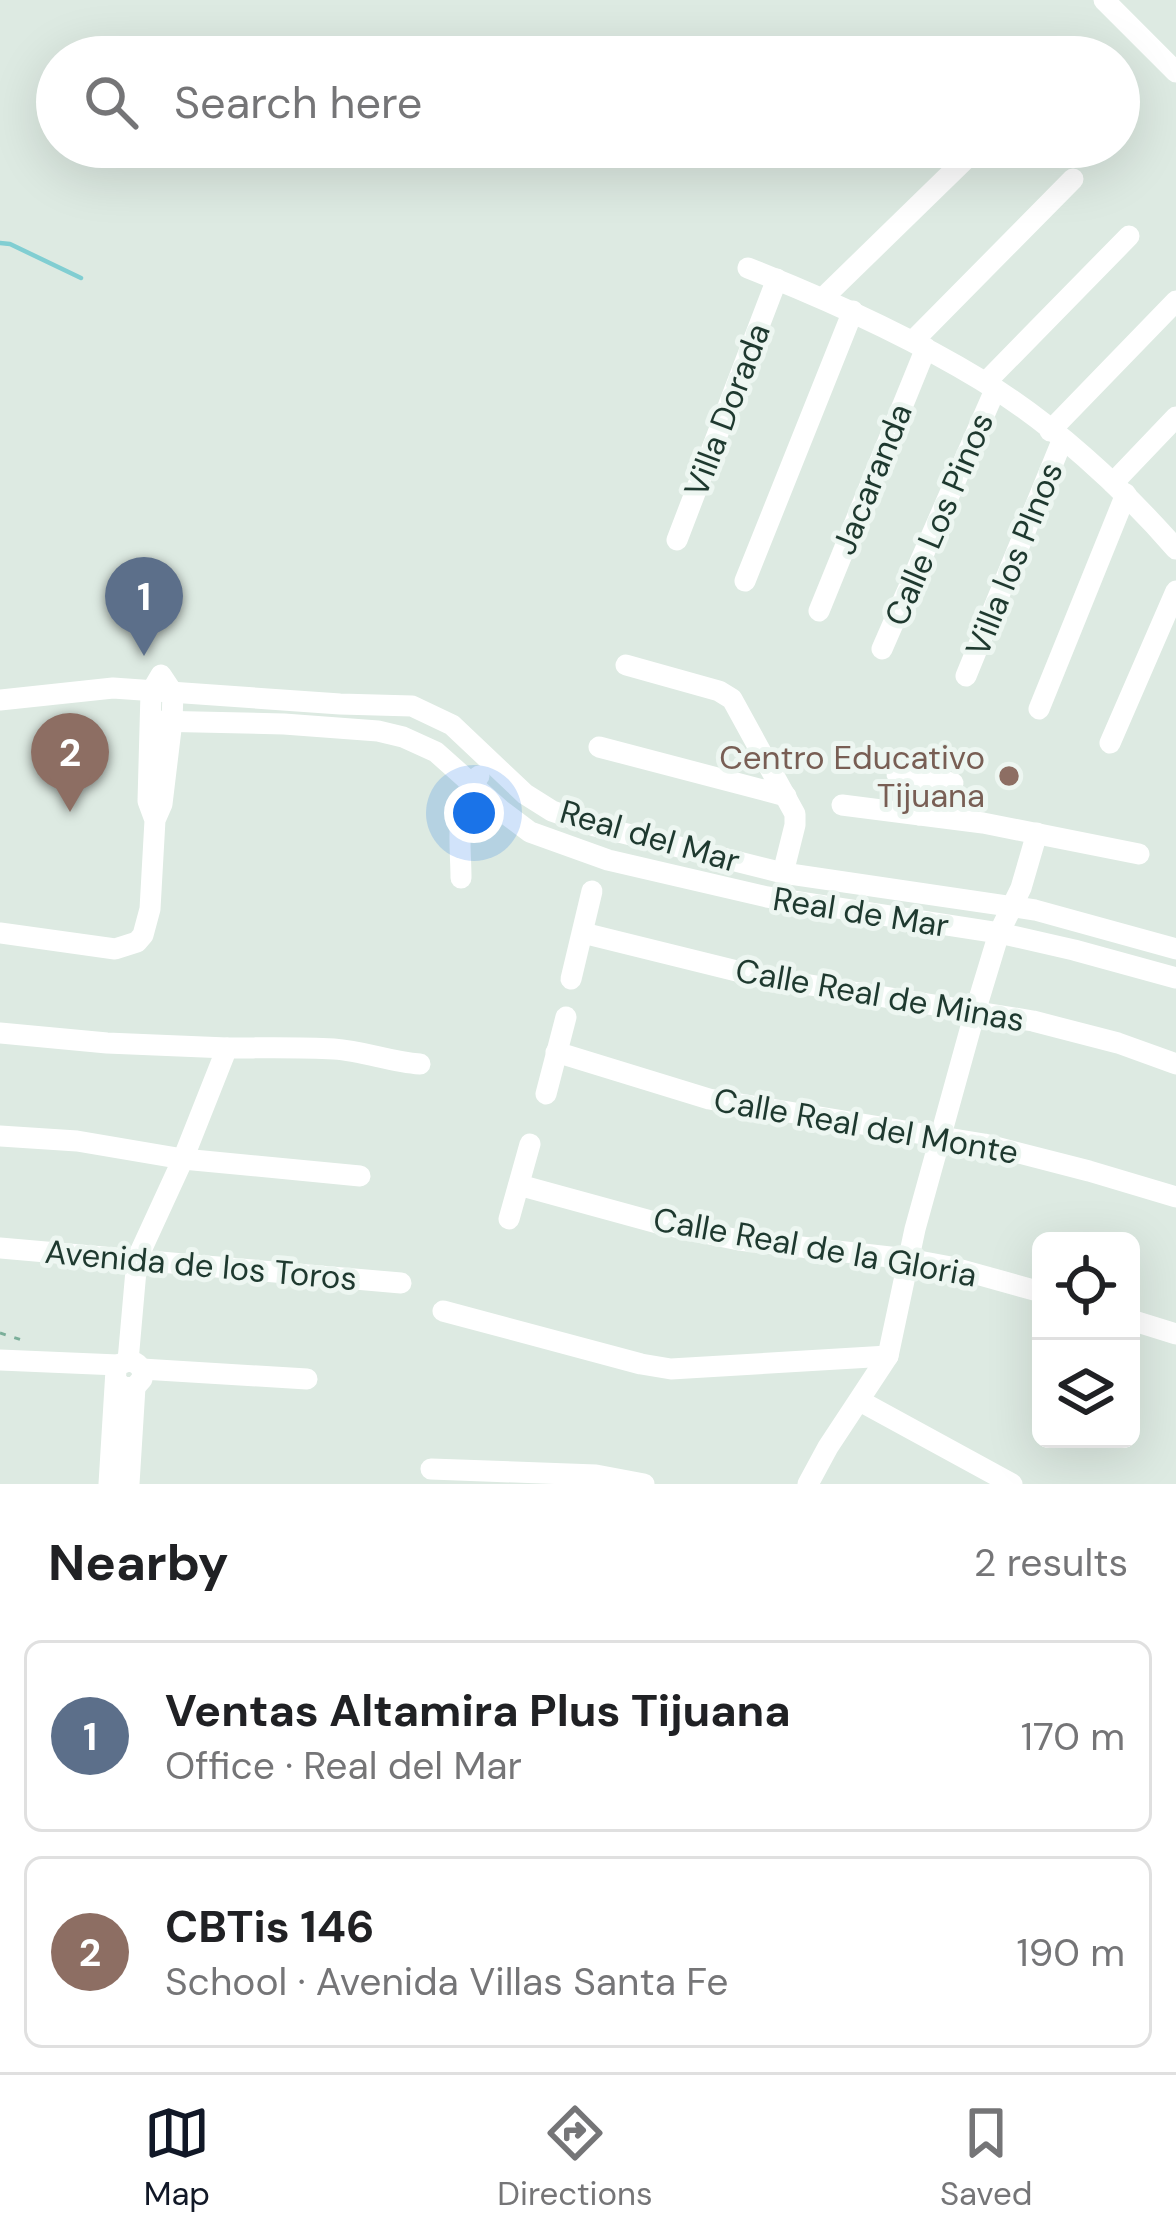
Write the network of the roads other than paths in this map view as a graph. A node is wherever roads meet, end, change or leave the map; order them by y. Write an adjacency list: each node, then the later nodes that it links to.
1 (1104, 0): 2 (street)
2 (1176, 72)
3 (957, 168): 8 (street)
4 (1072, 179): 11 (street)
5 (1129, 236): 12 (street)
6 (748, 268): 7 (street)
7 (777, 279): 8 (street); 16 (street, Villa Dorada)
8 (824, 298): 10 (street)
9 (1176, 301): 14 (street)
10 (853, 311): 11 (street); 18 (street)
11 (920, 345): 12 (street); 20 (street, Jacaranda)
12 (990, 386): 14 (street); 21 (street, Calle Los Pinos)
13 (1176, 417): 15 (street)
14 (1056, 436): 15 (street); 23 (street, Villa los PInos)
15 (1119, 488): 17 (street); 26 (street)
16 (677, 540)
17 (1174, 541)
18 (745, 581)
19 (1176, 591): 28 (street)
20 (819, 611)
21 (883, 649)
22 (626, 665): 35 (street)
23 (966, 676)
24 (162, 693): 25 (street, Real del Mar); 27 (street); 30 (street, Real del Mar)
25 (0, 700)
26 (1039, 710)
27 (162, 721): 33 (street, Real de Mar); 44 (street)
28 (1111, 743)
29 (598, 747): 35 (street)
30 (492, 763): 33 (street); 40 (street, Real del Mar)
31 (896, 774): 32 (street)
32 (923, 778): 34 (street); 37 (street)
33 (471, 783): 41 (street); 46 (street, Real de Mar)
34 (953, 783)
35 (786, 796): 40 (street)
36 (842, 805): 37 (street)
37 (919, 814): 38 (street)
38 (1037, 833): 39 (street); 43 (street)
39 (1139, 854)
40 (783, 873): 43 (street, Real del Mar)
41 (460, 878)
42 (592, 891): 45 (street)
43 (1011, 905): 46 (street); 47 (street, Real del Mar)
44 (0, 933)
45 (583, 933): 49 (street); 50 (street, Calle Real de Minas)
46 (999, 933): 48 (street, Real de Mar); 50 (street)
47 (1176, 949)
48 (1176, 978)
49 (571, 979)
50 (975, 1012): 56 (street, Calle Real de Minas); 59 (street)
51 (566, 1017): 54 (street)
52 (0, 1033): 53 (street)
53 (227, 1048): 55 (street); 61 (street)
54 (556, 1052): 57 (street); 59 (street, Calle Real del Monte)
55 (420, 1064)
56 (1176, 1064)
57 (546, 1094)
58 (0, 1136): 61 (street)
59 (941, 1136): 64 (street, Calle Real del Monte); 68 (street)
60 (530, 1144): 63 (street)
61 (182, 1159): 62 (street); 67 (street)
62 (360, 1175)
63 (519, 1185): 65 (street); 68 (street, Calle Real de la Gloria)
64 (1176, 1197)
65 (509, 1219)
66 (0, 1248): 67 (street, Avenida de los Toros)
67 (137, 1259): 69 (street, Avenida de los Toros); 76 (street)
68 (908, 1259): 70 (street, Calle Real de la Gloria); 74 (street)
69 (401, 1282)
70 (1032, 1289)
71 (443, 1310): 74 (street)
72 (1140, 1323): 73 (street)
73 (1176, 1334)
74 (888, 1356): 78 (street)
75 (0, 1360): 76 (street)
76 (128, 1372): 77 (street); 81 (street); 82 (street)
77 (307, 1378)
78 (860, 1402): 80 (street); 84 (street)
79 (431, 1469): 83 (street)
80 (981, 1477): 85 (street)
81 (109, 1484)
82 (129, 1484)
83 (644, 1484)
84 (808, 1484)
85 (1012, 1484)

